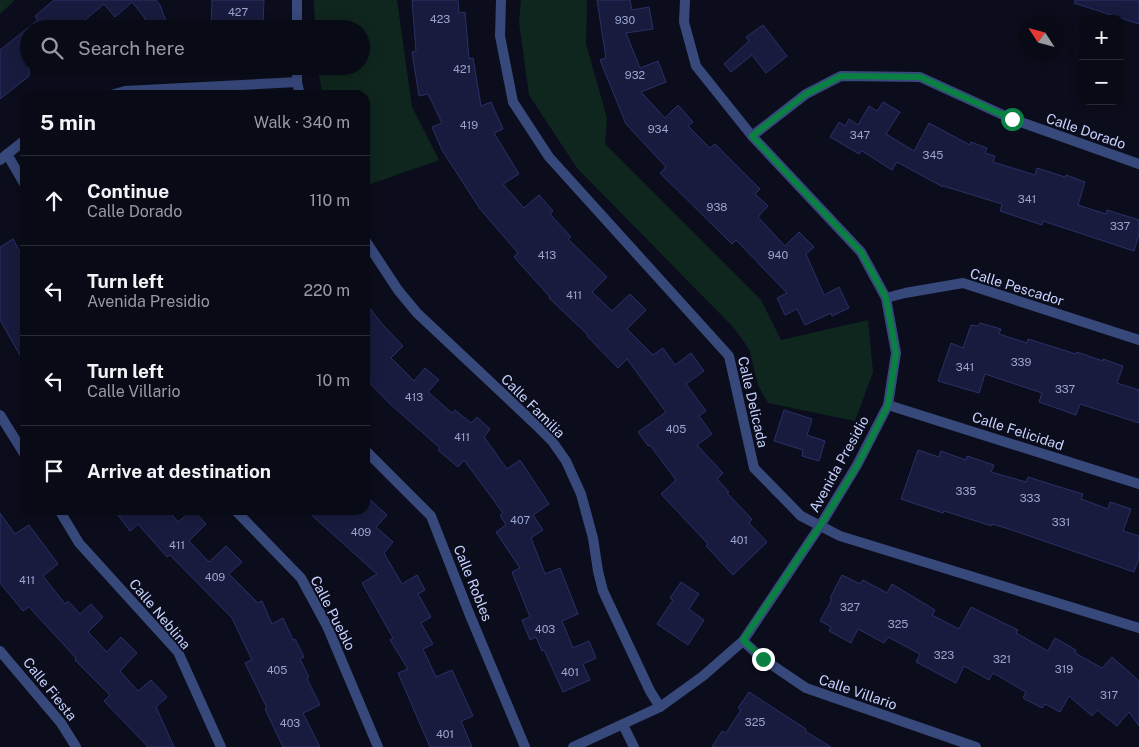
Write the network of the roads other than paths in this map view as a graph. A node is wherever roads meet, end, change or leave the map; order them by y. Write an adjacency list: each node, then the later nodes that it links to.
1 (297, 0): 4 (street)
2 (501, 0): 24 (street, Calle Delicada)
3 (685, 0): 9 (street, Avenida Presidio)
4 (297, 20)
5 (297, 75): 6 (street)
6 (297, 82): 7 (street); 8 (street)
7 (173, 90)
8 (299, 90)
9 (752, 136): 12 (street, Calle Dorado); 15 (street, Avenida Presidio)
10 (20, 144): 11 (street)
11 (3, 157): 13 (street)
12 (1139, 164)
13 (20, 179)
14 (370, 248): 28 (street, Calle Familia)
15 (886, 298): 16 (street, Calle Pescador); 17 (street, Avenida Presidio)
16 (1139, 340)
17 (888, 405): 21 (street, Calle Felicidad); 24 (street, Avenida Presidio)
18 (0, 415): 19 (street)
19 (20, 448)
20 (370, 455): 33 (street, Calle Robles)
21 (1139, 484)
22 (62, 515): 31 (street, Calle Neblina)
23 (240, 515): 32 (street, Calle Pueblo)
24 (820, 526): 25 (street, Calle Delicada); 26 (street, Avenida Presidio)
25 (1139, 628)
26 (743, 640): 28 (street, Avenida Presidio); 36 (street, Calle Villario)
27 (0, 651): 30 (street, Calle Fiesta)
28 (660, 707): 29 (street, Avenida Presidio)
29 (623, 725): 34 (street, Avenida Presidio); 35 (street)
30 (76, 747)
31 (221, 747)
32 (378, 747)
33 (525, 747)
34 (573, 747)
35 (634, 747)
36 (976, 747)

